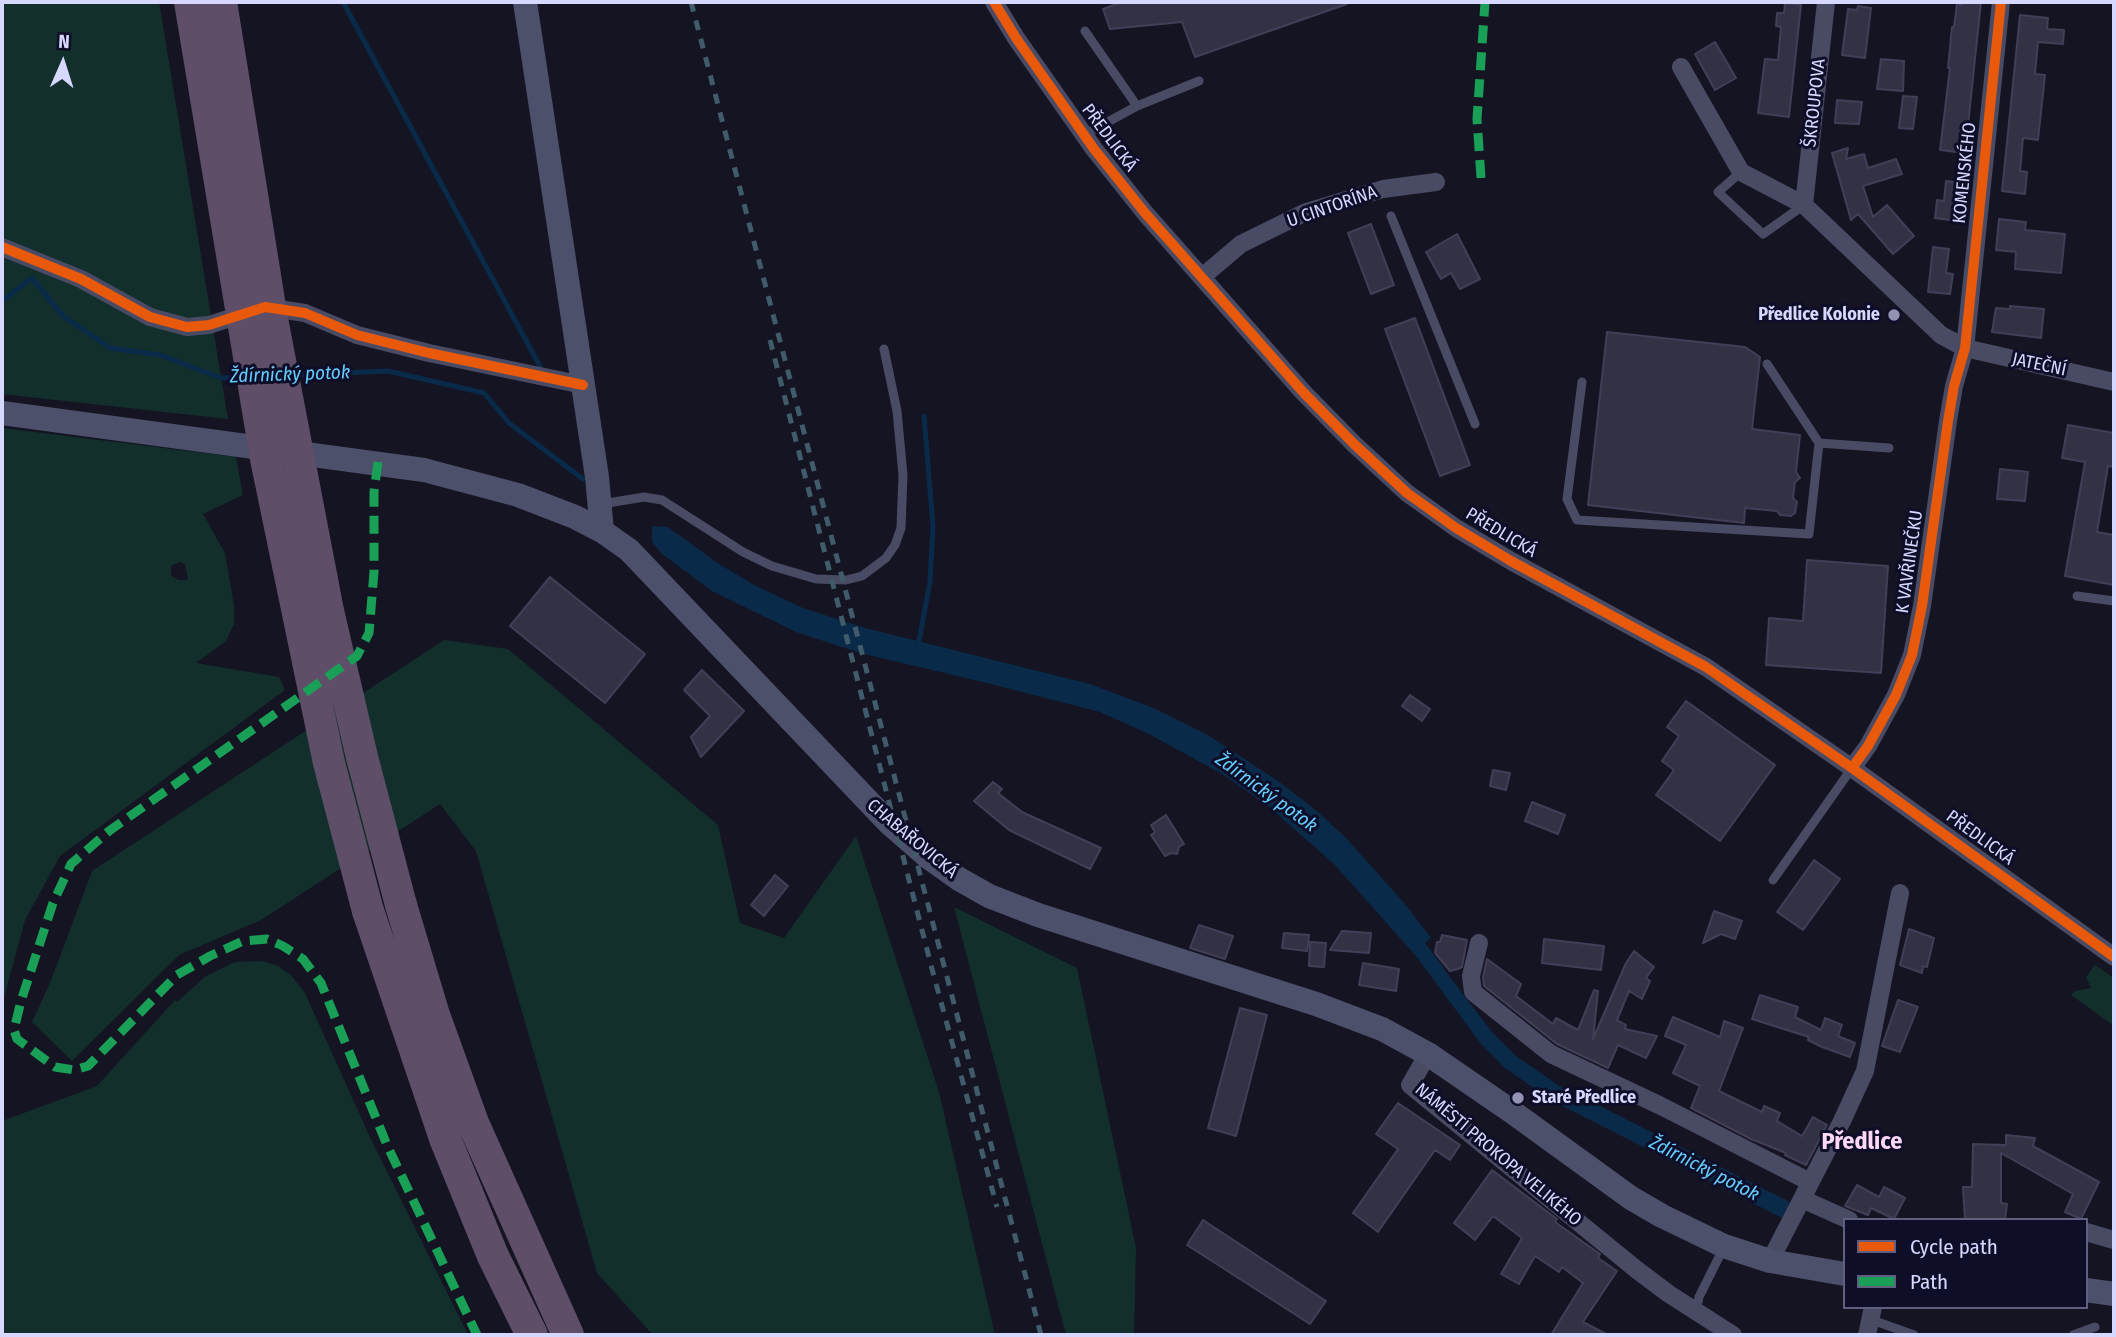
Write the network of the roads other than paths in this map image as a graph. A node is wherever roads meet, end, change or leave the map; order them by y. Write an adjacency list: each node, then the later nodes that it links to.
1 (190, 2): 51 (highway, bridge)
2 (221, 2): 52 (highway, bridge)
3 (525, 2): 23 (main road)
4 (994, 2): 11 (street, PŘEDLICKÁ)
5 (1826, 2): 14 (street, ŠKROUPOVA)
6 (2001, 2): 18 (street, KOMENSKÉHO)
7 (1085, 31): 10 (lane)
8 (1681, 67): 12 (street)
9 (1199, 81): 10 (lane)
10 (1138, 106): 11 (lane)
11 (1084, 135): 17 (street, PŘEDLICKÁ)
12 (1741, 172): 14 (street); 14 (lane)
13 (1436, 182): 17 (street, U CINTORÍNA)
14 (1804, 205): 18 (street)
15 (1391, 216): 25 (lane)
16 (2, 247): 23 (street)
17 (1202, 277): 32 (street, PŘEDLICKÁ)
18 (1965, 348): 22 (street, JATEČNÍ); 32 (street, K VAVŘINEČKU)
19 (884, 349): 28 (lane)
20 (1767, 363): 26 (lane)
21 (1582, 382): 26 (lane)
22 (2114, 382)
23 (574, 383): 28 (main road)
24 (2, 413): 29 (main road, CHABAŘOVICKÁ)
25 (1475, 424)
26 (1819, 443): 27 (lane)
27 (1888, 448)
28 (600, 505): 29 (main road)
29 (603, 531): 37 (main road, CHABAŘOVICKÁ)
30 (2077, 596): 31 (lane)
31 (2114, 601)
32 (1852, 768): 33 (lane); 36 (street, PŘEDLICKÁ)
33 (1773, 880)
34 (1900, 893): 38 (street)
35 (1479, 943): 38 (street)
36 (2114, 957)
37 (1428, 1054): 43 (main road, NÁMĚSTÍ PROKOPA VELIKÉHO); 48 (street, NÁMĚSTÍ PROKOPA VELIKÉHO)
38 (1810, 1182): 39 (street)
39 (1802, 1199): 40 (street); 44 (street)
40 (1845, 1218)
41 (2088, 1234): 42 (street)
42 (2114, 1240)
43 (1724, 1246): 44 (main road, NÁMĚSTÍ PROKOPA VELIKÉHO); 48 (lane)
44 (1770, 1261): 45 (main road, NÁMĚSTÍ PROKOPA VELIKÉHO)
45 (1843, 1275)
46 (2088, 1290): 47 (main road)
47 (2114, 1294)
48 (1696, 1311): 53 (street, NÁMĚSTÍ PROKOPA VELIKÉHO)
49 (1871, 1321): 54 (lane)
50 (2095, 1327): 55 (lane)
51 (532, 1335)
52 (568, 1335)
53 (1733, 1335)
54 (1914, 1335)
55 (2073, 1335)

